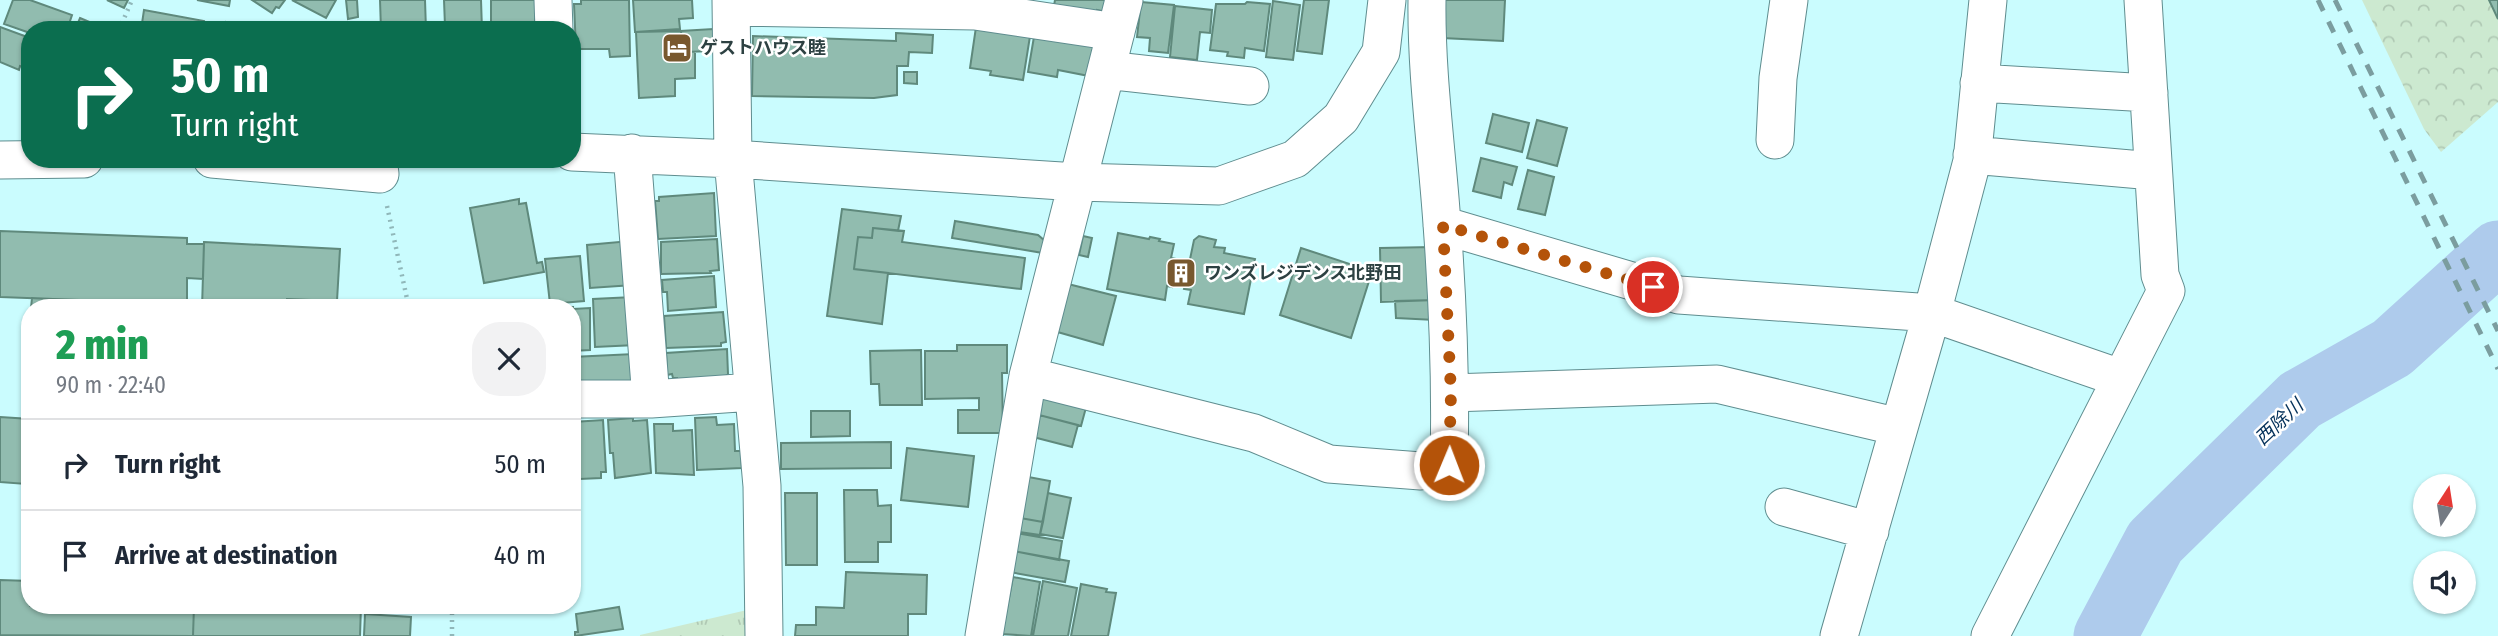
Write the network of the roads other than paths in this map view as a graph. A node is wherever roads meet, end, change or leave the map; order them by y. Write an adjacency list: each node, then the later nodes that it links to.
1 (553, 0): 9 (street)
2 (1387, 0): 24 (street)
3 (1427, 0): 25 (street)
4 (1789, 0): 14 (street)
5 (1988, 0): 11 (street)
6 (2143, 0): 13 (street)
7 (732, 4): 8 (street); 18 (street)
8 (1120, 16): 10 (street)
9 (554, 21)
10 (1106, 70): 12 (street); 24 (street)
11 (1979, 83): 13 (street); 17 (street)
12 (1250, 86)
13 (2149, 93): 23 (street)
14 (1775, 140)
15 (581, 152): 16 (street)
16 (632, 153): 18 (street); 32 (street)
17 (1972, 155): 23 (street); 26 (street)
18 (733, 159): 24 (street); 29 (street)
19 (0, 160): 20 (street)
20 (21, 160)
21 (313, 168): 22 (street)
22 (379, 168)
23 (2153, 171): 28 (street)
24 (1077, 182): 27 (street)
25 (1443, 225): 26 (street); 30 (street)
26 (1932, 313): 28 (street); 33 (street)
27 (1028, 376): 30 (street); 37 (street)
28 (2120, 378): 39 (street)
29 (753, 392): 32 (street); 36 (street)
30 (1451, 393): 33 (street)
31 (581, 399): 32 (street)
32 (651, 399)
33 (1899, 427): 35 (street)
34 (1784, 507): 35 (street)
35 (1870, 531): 38 (street)
36 (764, 636)
37 (984, 636)
38 (1839, 636)
39 (1990, 636)

